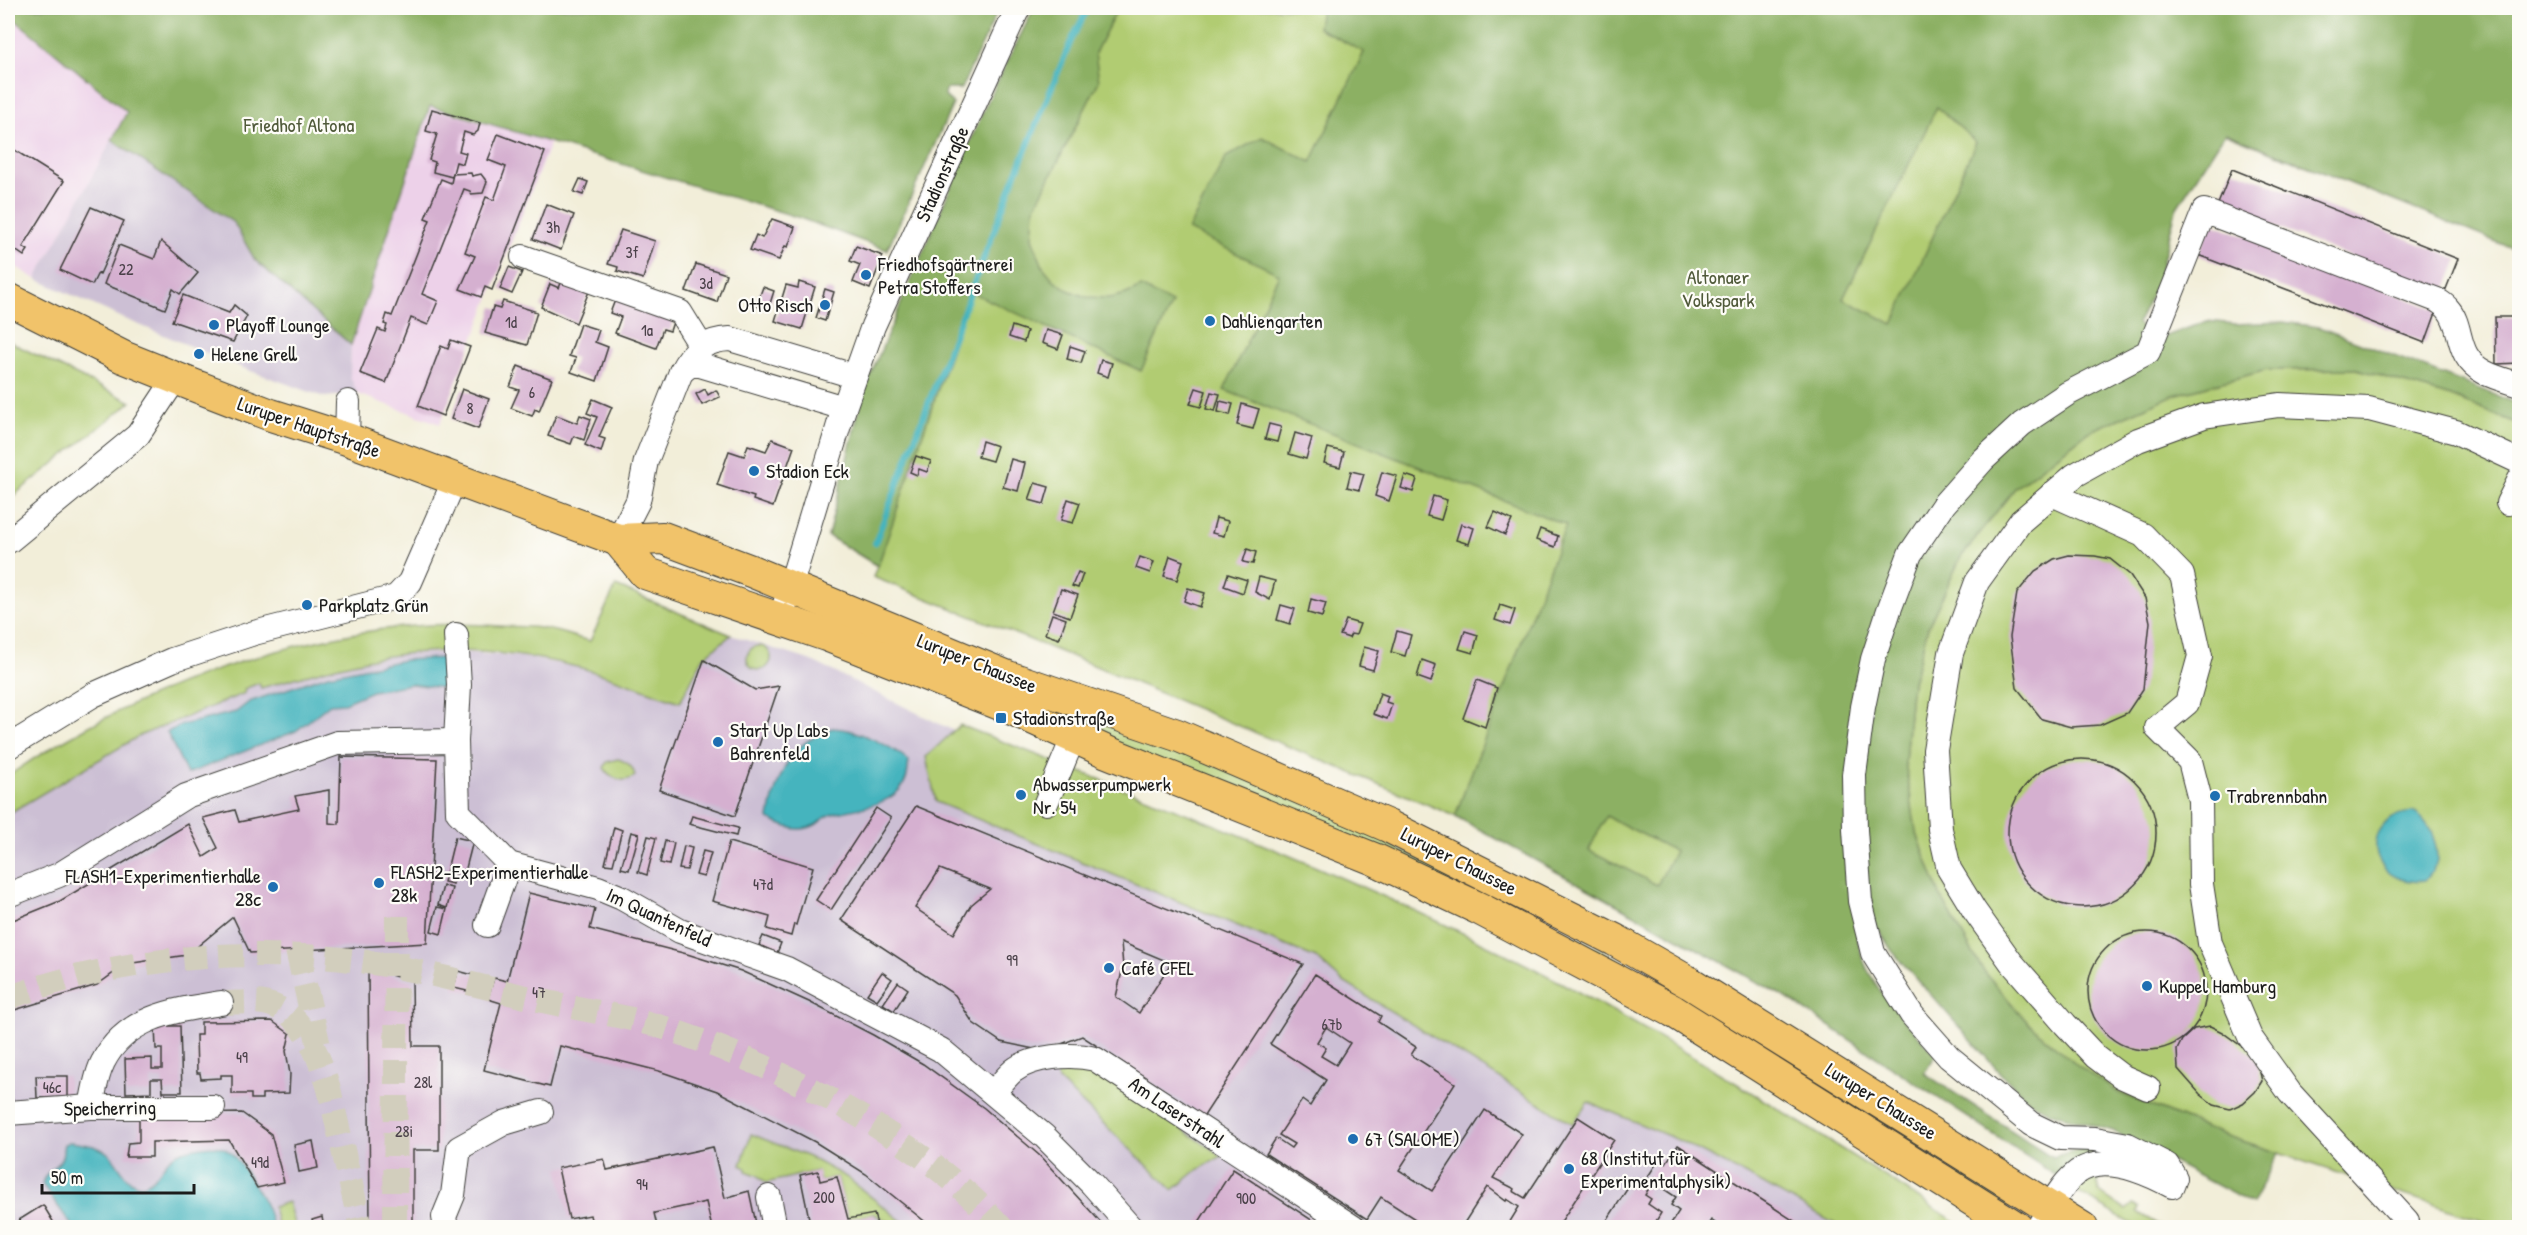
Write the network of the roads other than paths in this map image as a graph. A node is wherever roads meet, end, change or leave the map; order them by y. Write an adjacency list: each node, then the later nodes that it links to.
1 (1018, 8): 6 (street, Stadionstraße)
2 (523, 257): 4 (street)
3 (8, 299): 7 (main road, Luruper Hauptstraße)
4 (701, 346): 5 (street); 6 (street)
5 (681, 372): 10 (street); 17 (street)
6 (854, 376): 10 (street, Stadionstraße)
7 (175, 378): 11 (main road, Luruper Hauptstraße); 18 (street)
8 (2520, 385): 37 (street)
9 (348, 402): 11 (street)
10 (844, 408): 19 (street, Stadionstraße)
11 (347, 439): 13 (main road, Luruper Hauptstraße)
12 (2520, 462): 15 (street)
13 (455, 479): 17 (main road, Luruper Hauptstraße); 24 (street)
14 (2520, 479): 16 (street)
15 (2052, 494): 30 (street); 38 (street)
16 (2508, 503)
17 (618, 540): 19 (main road, Luruper Hauptstraße); 20 (main road)
18 (9, 541)
19 (790, 588): 20 (street, Stadionstraße); 37 (main road, Luruper Chaussee)
20 (780, 621): 22 (main road, Luruper Chaussee)
21 (456, 635): 23 (street, Im Quantenfeld)
22 (1074, 736): 25 (street); 43 (main road, Luruper Chaussee)
23 (456, 741): 26 (street, Im Quantenfeld); 27 (street)
24 (8, 747)
25 (1046, 803)
26 (509, 864): 28 (street); 31 (street, Im Quantenfeld)
27 (8, 895)
28 (487, 925)
29 (221, 1003): 32 (street)
30 (2148, 1089)
31 (994, 1092): 41 (street, Im Quantenfeld); 42 (street, Am Laserstrahl)
32 (91, 1107): 33 (street, Speicherring); 35 (street, Speicherring)
33 (213, 1107)
34 (541, 1112): 39 (street)
35 (8, 1113)
36 (769, 1197): 40 (street)
37 (2044, 1217): 44 (main road, Luruper Chaussee)
38 (2407, 1221)
39 (446, 1227)
40 (775, 1227)
41 (1131, 1227)
42 (1354, 1227)
43 (2017, 1227)
44 (2082, 1227)

